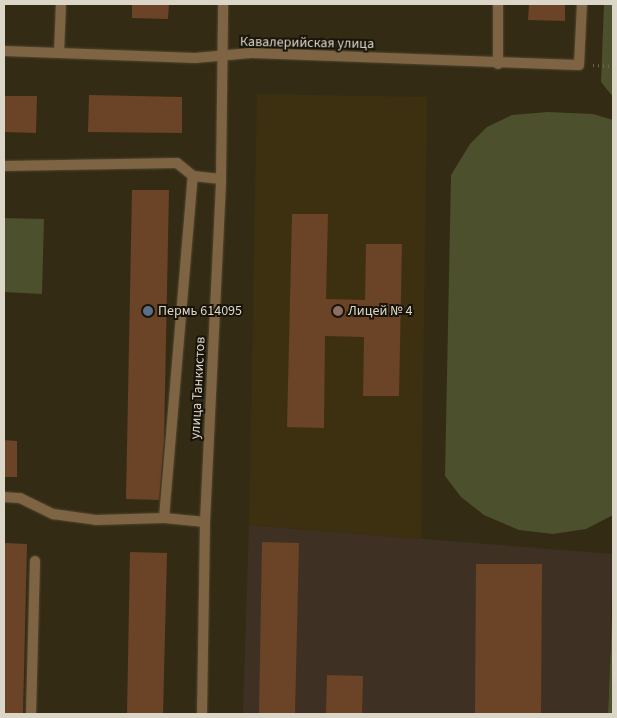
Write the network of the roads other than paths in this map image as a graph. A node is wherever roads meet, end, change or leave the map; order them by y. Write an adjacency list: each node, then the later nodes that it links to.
1 (61, 4): 6 (street)
2 (223, 4): 7 (street, улица Танкистов)
3 (498, 4): 8 (street)
4 (582, 4): 8 (street, Кавалерийская улица)
5 (4, 51): 6 (street, Кавалерийская улица)
6 (59, 53): 7 (street, Кавалерийская улица)
7 (222, 57): 8 (street, Кавалерийская улица); 11 (street, улица Танкистов)
8 (498, 64)
9 (4, 166): 10 (street)
10 (193, 176): 11 (street); 13 (street)
11 (221, 179): 14 (street, улица Танкистов)
12 (4, 497): 13 (street)
13 (164, 518): 14 (street)
14 (205, 522): 17 (street, улица Танкистов)
15 (35, 561): 16 (street)
16 (31, 714)
17 (202, 714)

